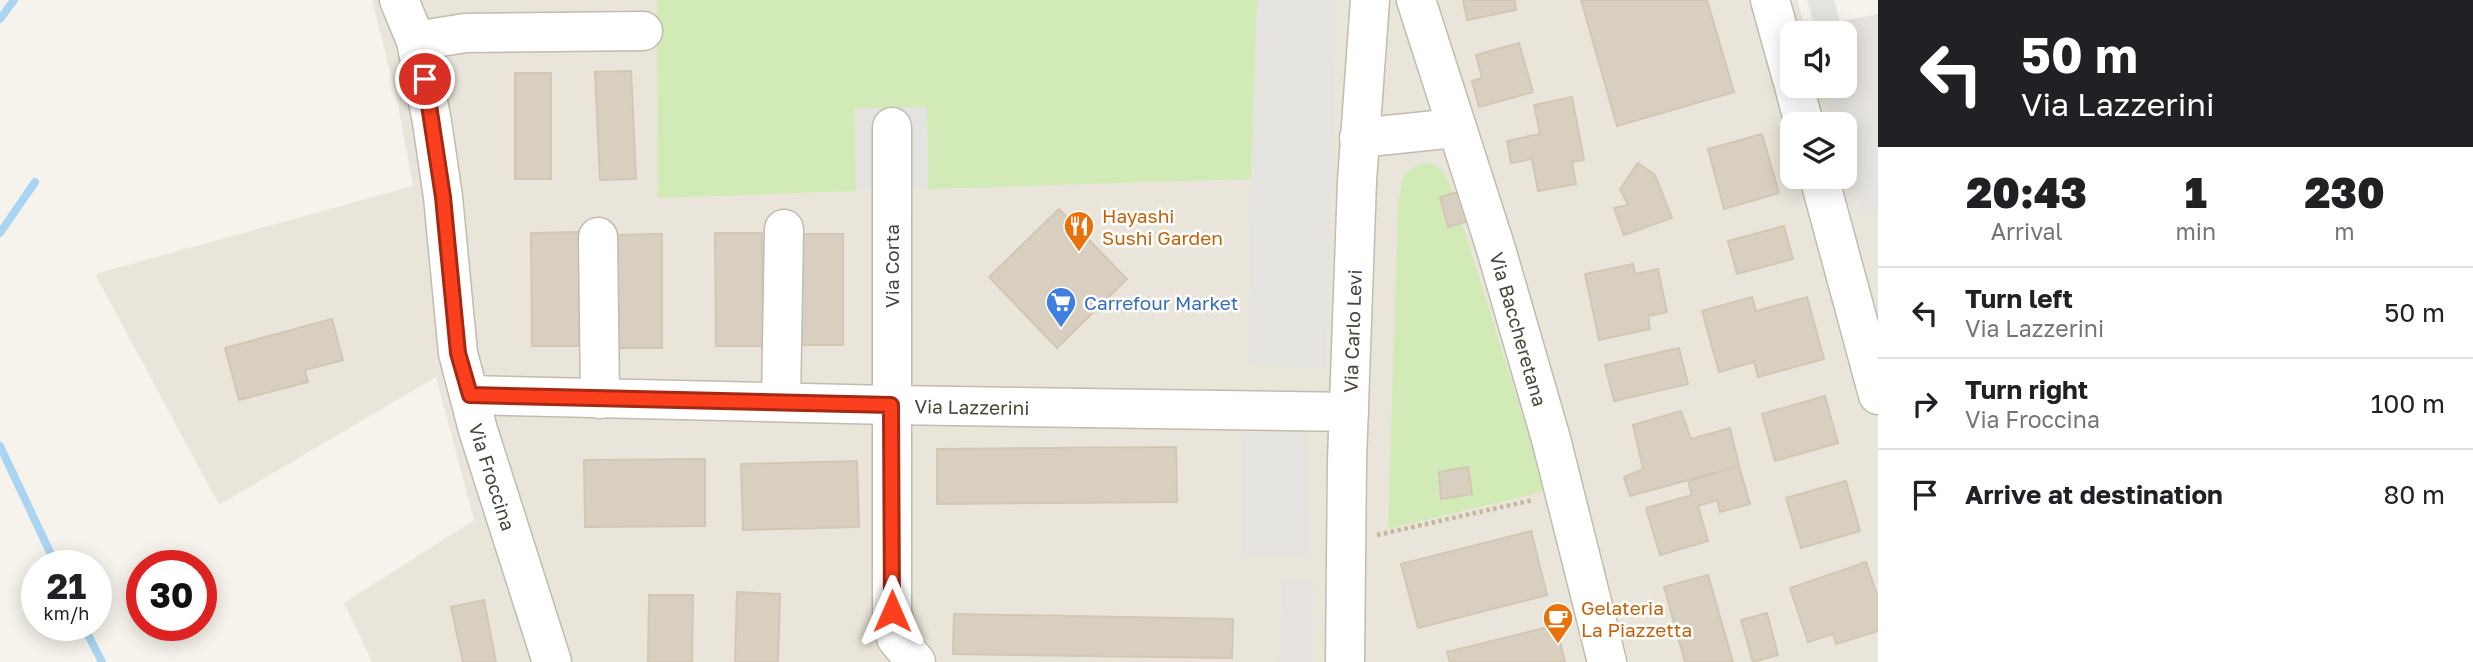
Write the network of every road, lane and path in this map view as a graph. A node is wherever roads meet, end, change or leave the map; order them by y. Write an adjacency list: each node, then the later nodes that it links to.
1 (399, 0): 7 (street, Via Froccina)
2 (1370, 0): 10 (street, Via Carlo Levi)
3 (1416, 0): 9 (street, Via Baccheretana)
4 (1770, 0): 6 (street)
5 (643, 31): 7 (street)
6 (1780, 36)
7 (416, 41): 14 (street, Via Froccina)
8 (891, 127): 18 (street, Via Corta)
9 (1455, 128): 10 (street); 20 (street, Via Baccheretana)
10 (1359, 138): 19 (street, Via Carlo Levi)
11 (1822, 189): 15 (street)
12 (784, 229): 17 (street)
13 (598, 237): 16 (street)
14 (470, 395): 16 (street, Via Lazzerini); 22 (street, Via Froccina)
15 (1878, 395)
16 (600, 399): 17 (street, Via Lazzerini)
17 (781, 402): 18 (street, Via Lazzerini)
18 (891, 405): 19 (street, Via Lazzerini); 23 (street, Via Corta)
19 (1349, 412): 21 (street, Via Carlo Levi)
20 (1564, 493): 21 (path); 25 (street, Via Baccheretana)
21 (1346, 542): 24 (street, Via Carlo Levi)
22 (552, 662)
23 (916, 662)
24 (1345, 662)
25 (1607, 662)

